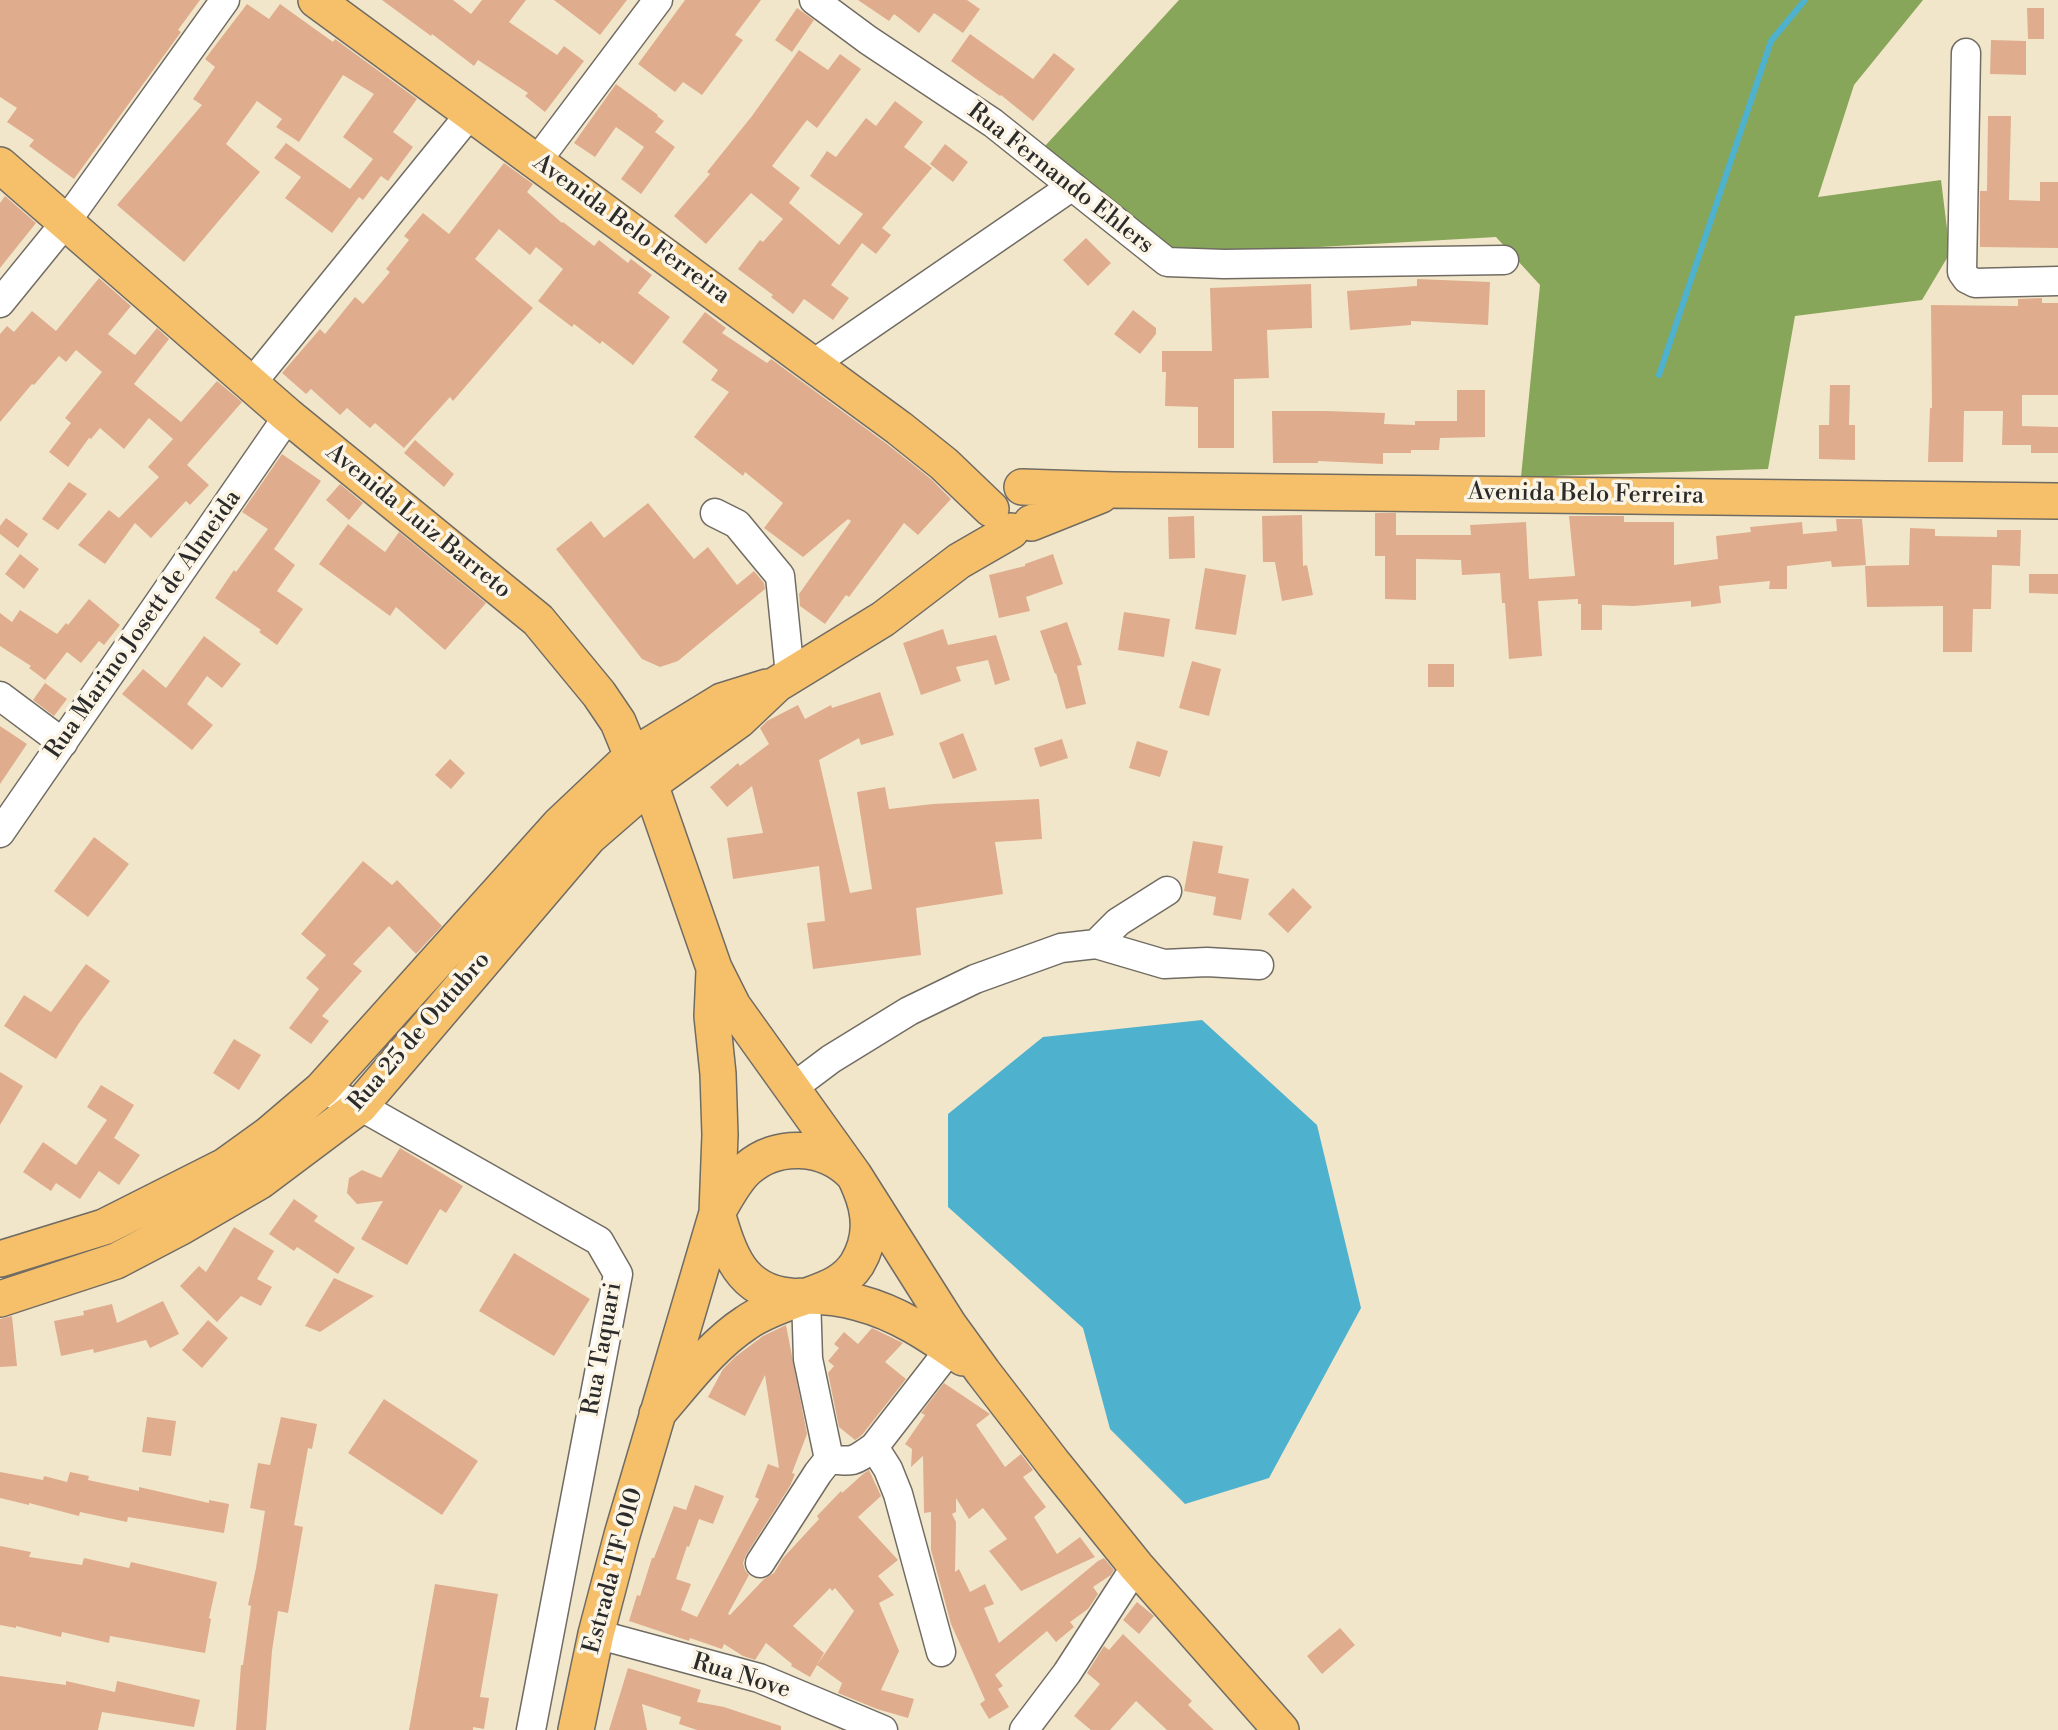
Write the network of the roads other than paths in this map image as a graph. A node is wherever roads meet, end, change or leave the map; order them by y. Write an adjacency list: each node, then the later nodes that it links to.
1 (225, 0): 10 (street)
2 (316, 0): 6 (main road, Avenida Belo Ferreira)
3 (658, 0): 7 (street)
4 (814, 0): 9 (street, Rua Fernando Ehlers)
5 (1966, 53): 12 (street)
6 (470, 114): 7 (main road, Avenida Belo Ferreira); 15 (street)
7 (537, 161): 14 (main road, Avenida Belo Ferreira)
8 (0, 165): 10 (main road, Avenida Luiz Barreto)
9 (1072, 187): 11 (street, Rua Fernando Ehlers); 14 (street)
10 (65, 223): 13 (street); 15 (main road, Avenida Luiz Barreto)
11 (1504, 260)
12 (2058, 281)
13 (0, 303)
14 (813, 364): 18 (main road, Avenida Belo Ferreira)
15 (251, 384): 16 (main road, Avenida Luiz Barreto)
16 (288, 416): 22 (street, Rua Marino Josett de Almeida); 23 (main road, Avenida Luiz Barreto)
17 (2058, 500): 18 (main road, Avenida Belo Ferreira)
18 (1009, 508): 20 (main road)
19 (715, 513): 20 (street)
20 (783, 679): 23 (main road)
21 (0, 696): 22 (street)
22 (63, 743): 24 (street, Rua Marino Josett de Almeida)
23 (641, 770): 28 (main road, Avenida Luiz Barreto); 29 (main road, Rua 25 de Outubro); 31 (main road, Rua 25 de Outubro)
24 (0, 833)
25 (1167, 891): 26 (street)
26 (1096, 944): 27 (street); 30 (street)
27 (1259, 965)
28 (714, 968): 30 (main road); 33 (main road)
29 (322, 1089): 31 (street, Rua Taquari); 34 (main road, Rua 25 de Outubro)
30 (791, 1089): 32 (main road)
31 (360, 1106): 36 (main road, Rua 25 de Outubro); 48 (street, Rua Taquari)
32 (854, 1175): 33 (main road); 37 (main road); 40 (main road)
33 (717, 1213): 37 (main road); 41 (main road, Estrada TF-010)
34 (104, 1227): 35 (main road, Rua 25 de Outubro); 36 (main road)
35 (0, 1259)
36 (116, 1261): 38 (main road, Rua 25 de Outubro)
37 (806, 1296): 39 (main road); 41 (main road); 43 (street)
38 (0, 1299)
39 (950, 1349): 40 (main road); 42 (street)
40 (983, 1372): 45 (main road)
41 (657, 1414): 46 (main road, Estrada TF-010)
42 (874, 1447): 43 (street); 47 (street)
43 (829, 1459): 44 (street)
44 (760, 1563)
45 (1136, 1566): 51 (street); 52 (main road)
46 (596, 1634): 49 (main road, Estrada TF-010); 50 (street, Rua Nove)
47 (941, 1651)
48 (531, 1730)
49 (576, 1730)
50 (883, 1730)
51 (1024, 1730)
52 (1281, 1730)

